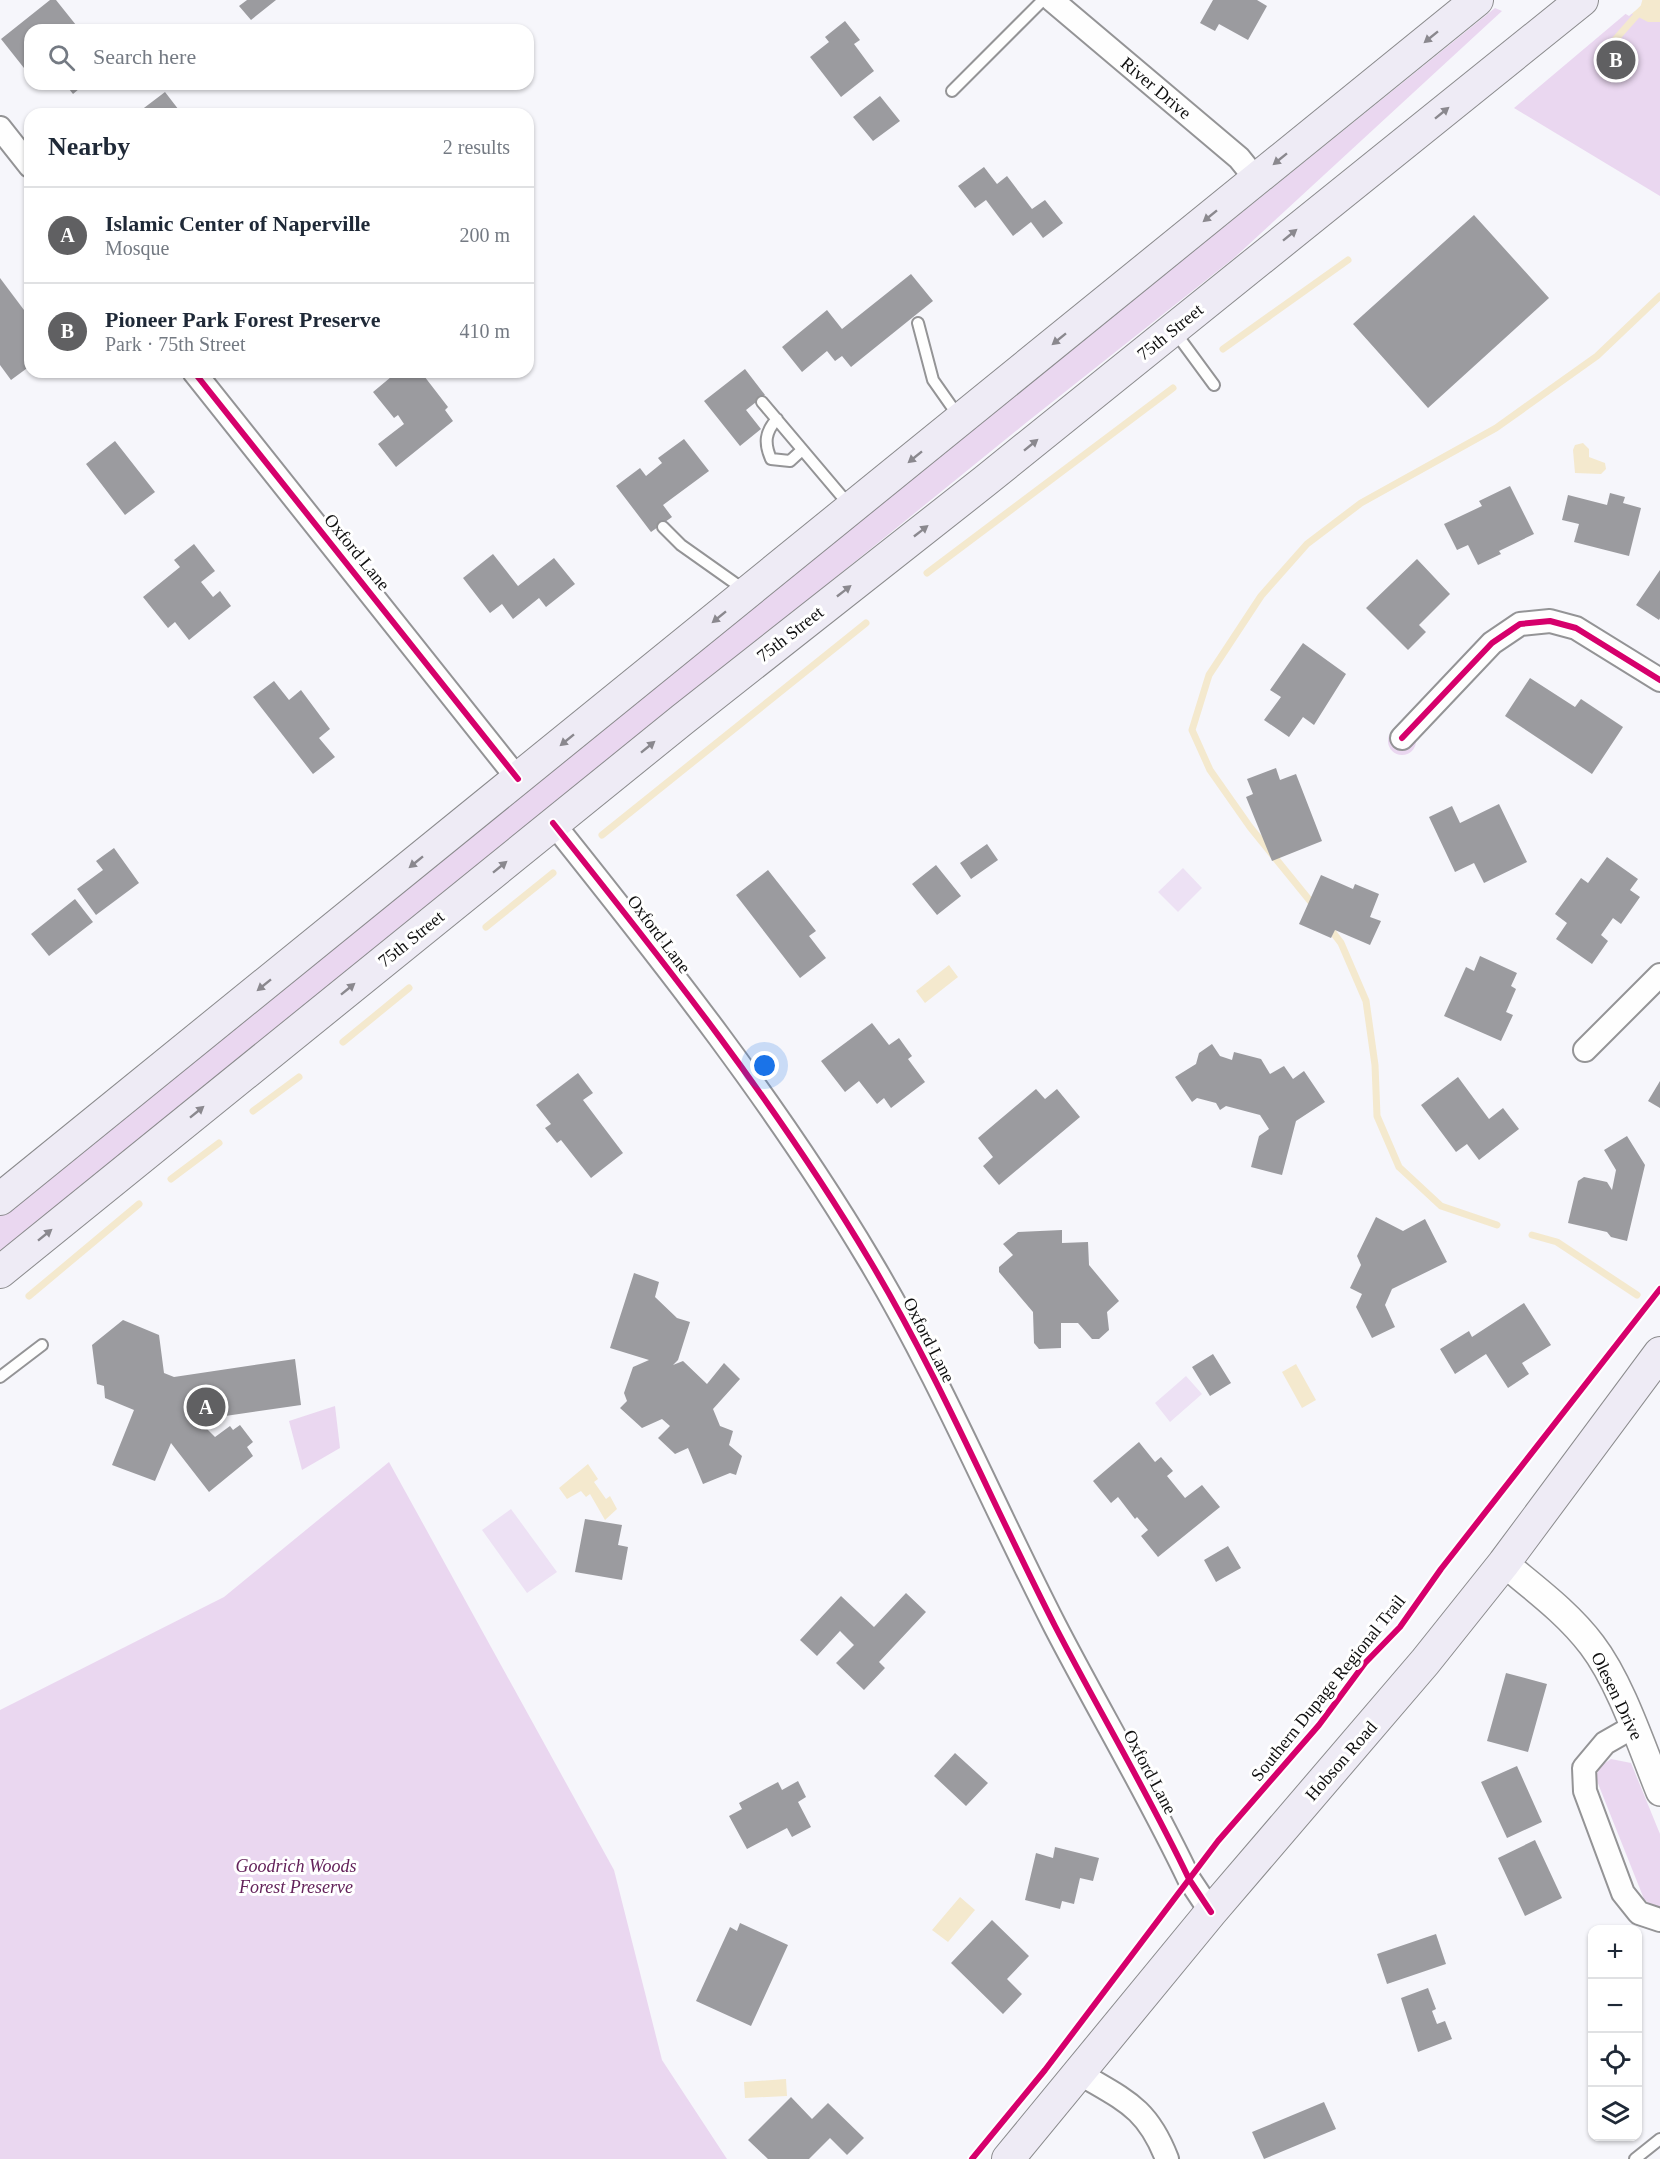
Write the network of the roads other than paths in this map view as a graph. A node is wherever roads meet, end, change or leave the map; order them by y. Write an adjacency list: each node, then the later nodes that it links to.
1 (1043, 0): 5 (lane)
2 (1052, 0): 8 (street, River Drive)
3 (1477, 0): 8 (main road, one-way to 8)
4 (1574, 7): 10 (main road, 75th Street, one-way to 4)
5 (952, 91)
6 (0, 128): 7 (street)
7 (24, 158)
8 (1256, 179): 15 (main road, one-way to 15)
9 (918, 323): 15 (lane)
10 (1173, 330): 12 (lane); 23 (main road, 75th Street, one-way to 10)
11 (199, 378): 22 (street, Oxford Lane)
12 (1214, 385)
13 (762, 402): 14 (lane)
14 (777, 419): 16 (lane); 16 (lane)
15 (961, 420): 17 (main road, one-way to 17)
16 (802, 450): 17 (lane)
17 (852, 508): 19 (main road)
18 (663, 527): 19 (lane)
19 (748, 593): 22 (main road, one-way to 22)
20 (1660, 680): 21 (street)
21 (1402, 738)
22 (518, 779): 26 (main road, one-way to 26)
23 (553, 824): 27 (main road, 75th Street, one-way to 23); 34 (street, Oxford Lane)
24 (1660, 975): 25 (street)
25 (1585, 1050)
26 (0, 1199)
27 (0, 1272)
28 (42, 1344): 30 (lane)
29 (1660, 1353): 31 (main road, Hobson Road)
30 (0, 1377)
31 (1504, 1563): 32 (street, Olesen Drive); 34 (main road, Hobson Road)
32 (1633, 1727): 33 (street, Olesen Drive); 35 (street)
33 (1660, 1792)
34 (1211, 1912): 36 (main road, Hobson Road)
35 (1660, 1920)
36 (1079, 2073): 38 (main road, Hobson Road); 39 (street)
37 (1660, 2140): 40 (lane)
38 (1008, 2159)
39 (1167, 2159)
40 (1635, 2159)

